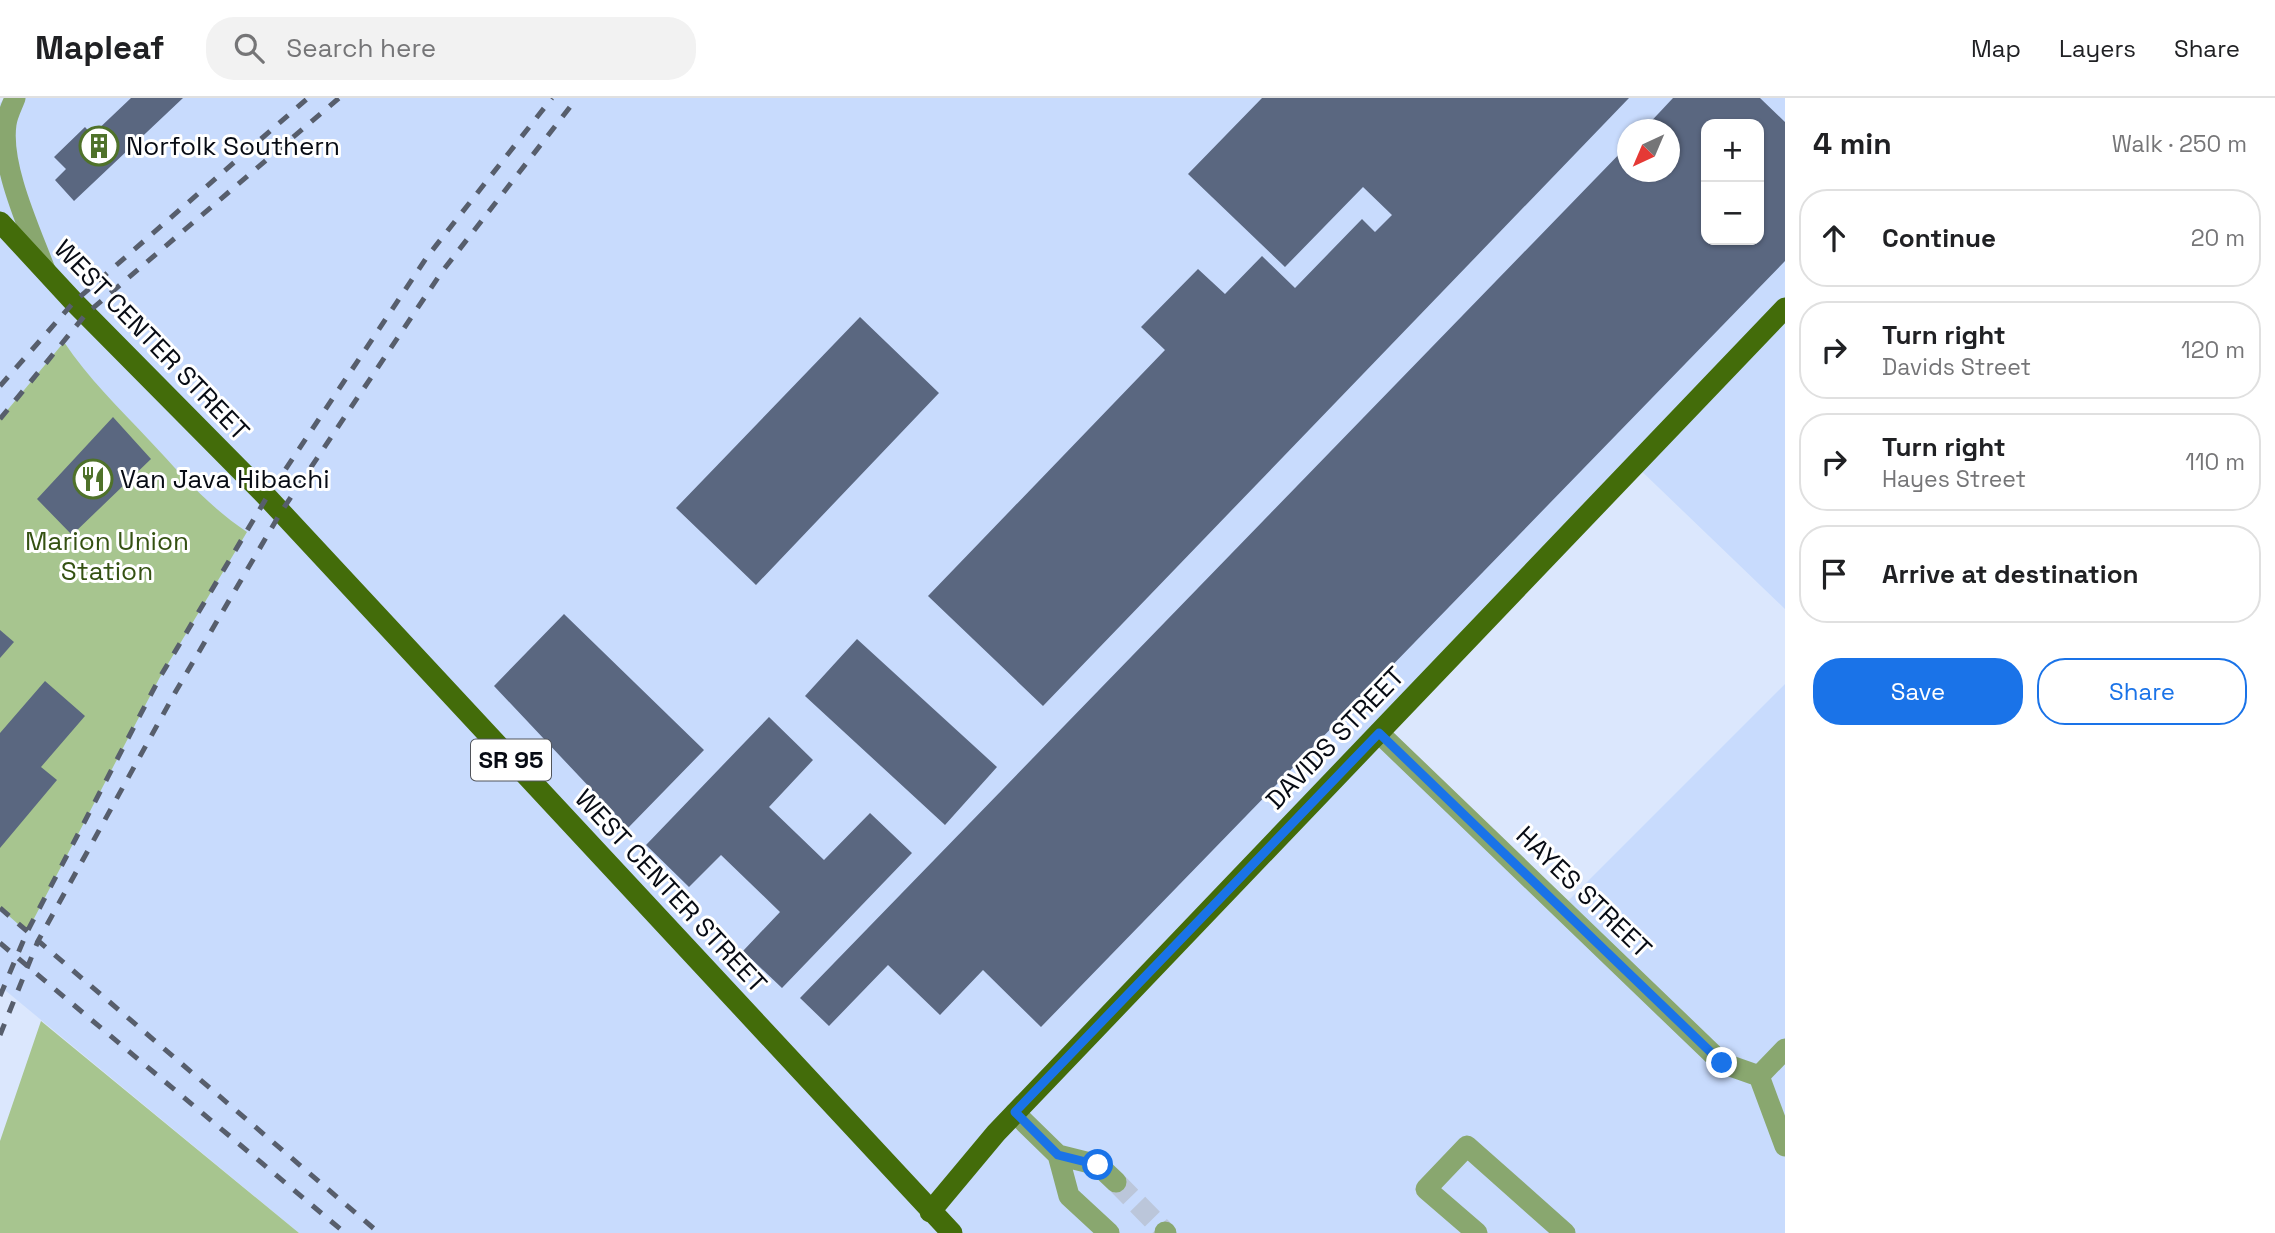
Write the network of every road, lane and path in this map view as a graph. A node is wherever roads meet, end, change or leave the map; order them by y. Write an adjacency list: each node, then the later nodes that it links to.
1 (15, 98): 3 (street)
2 (0, 222): 3 (main road, WEST CENTER STREET / SR 95)
3 (46, 272): 12 (main road, WEST CENTER STREET / SR 95)
4 (1785, 308): 5 (main road, DAVIDS STREET)
5 (1379, 733): 7 (street, HAYES STREET); 8 (main road, DAVIDS STREET)
6 (1785, 1049): 7 (street)
7 (1759, 1076): 9 (street)
8 (1015, 1112): 10 (street); 12 (main road, DAVIDS STREET)
9 (1785, 1146)
10 (1058, 1155): 11 (street); 15 (street)
11 (1116, 1182)
12 (930, 1212): 13 (main road); 14 (main road, WEST CENTER STREET / SR 95)
13 (935, 1233)
14 (952, 1233)
15 (1109, 1233)
16 (1477, 1233): 17 (street)
17 (1565, 1233)

